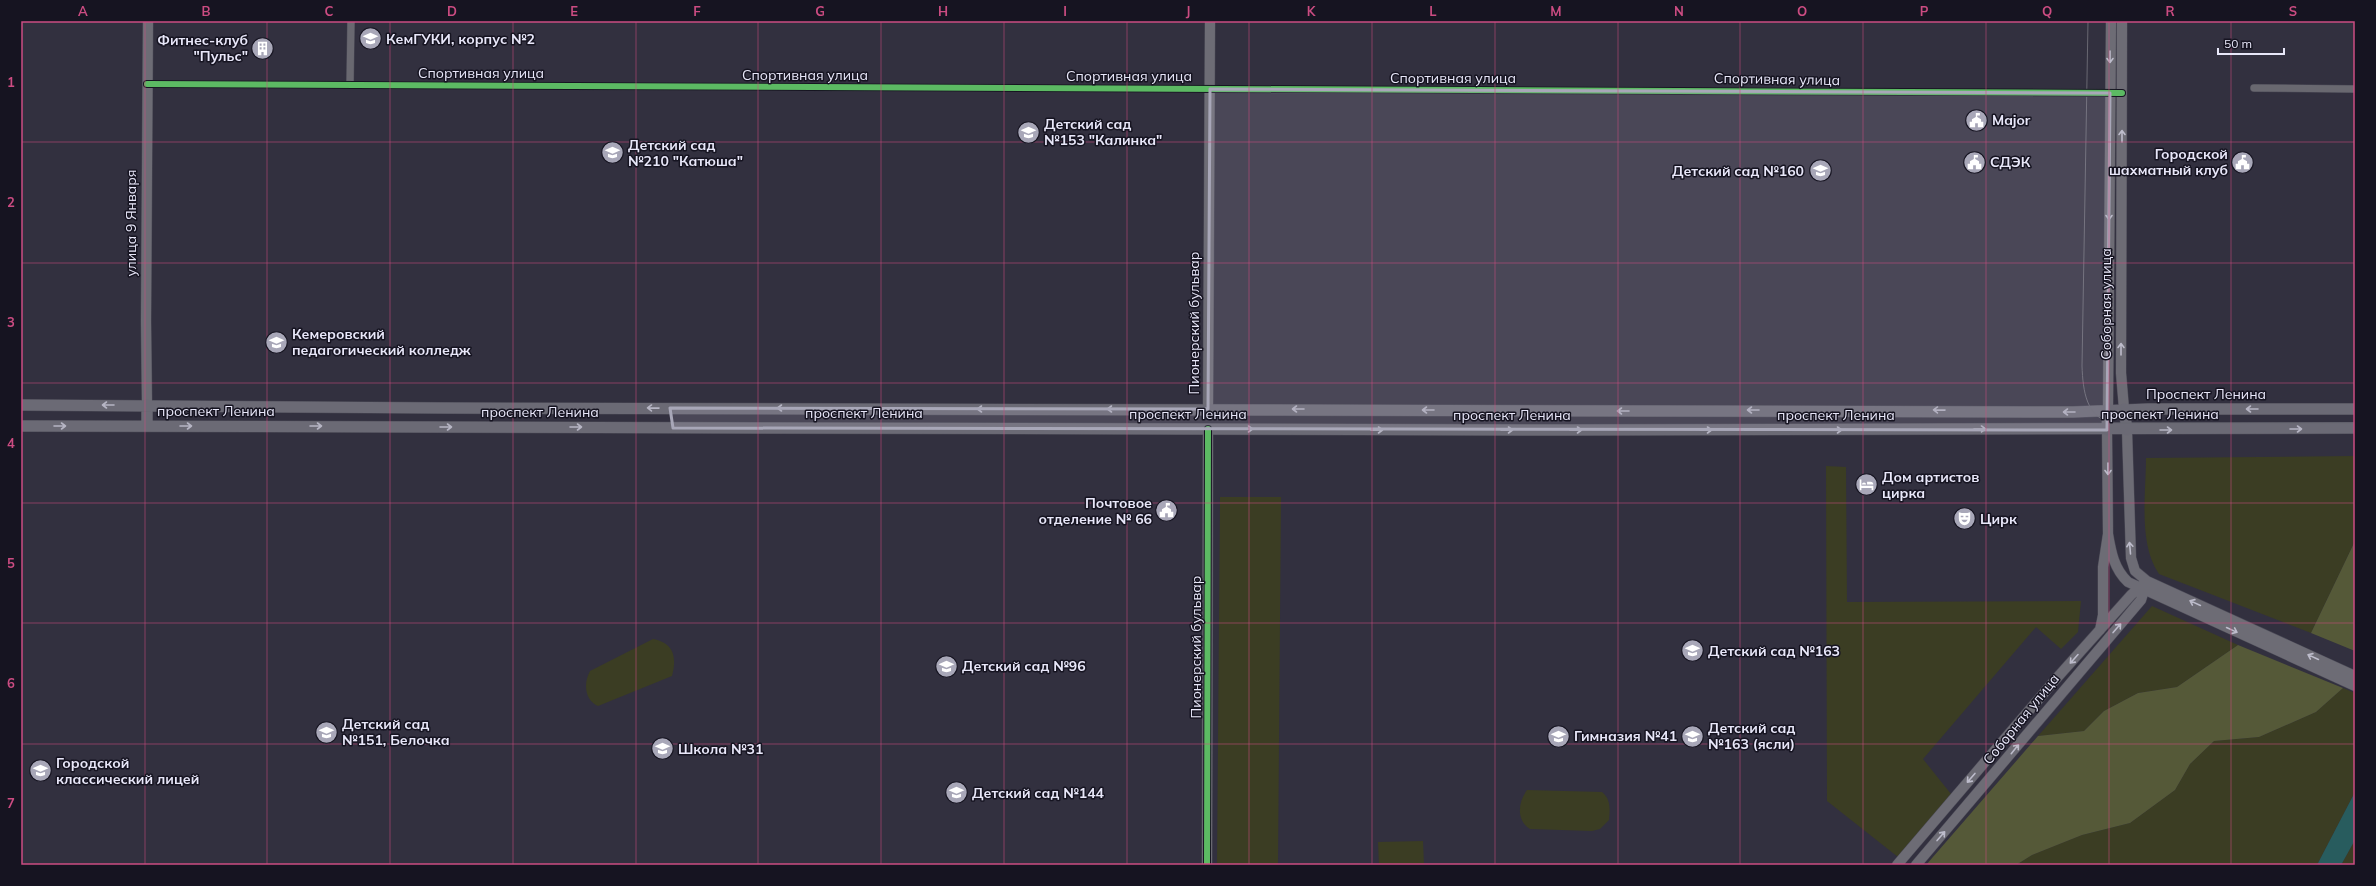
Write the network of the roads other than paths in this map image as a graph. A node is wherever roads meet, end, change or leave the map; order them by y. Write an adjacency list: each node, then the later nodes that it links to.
1 (148, 21): 6 (main road, улица 9 Января)
2 (351, 21): 7 (street)
3 (1210, 21): 9 (main road, Пионерский бульвар)
4 (2111, 21): 11 (main road, Соборная улица, one-way to 11)
5 (2122, 21): 12 (main road, Соборная улица)
6 (147, 84): 7 (street, Спортивная улица); 14 (main road, улица 9 Января)
7 (350, 85): 9 (street, Спортивная улица)
8 (2254, 88): 10 (street)
9 (1210, 89): 11 (street, Спортивная улица); 16 (main road, Пионерский бульвар)
10 (2355, 89)
11 (2110, 93): 12 (street, Спортивная улица); 17 (main road, Соборная улица, one-way to 17)
12 (2122, 93): 18 (main road, Соборная улица, one-way to 12)
13 (21, 405): 14 (main road, проспект Ленина, one-way to 13)
14 (147, 405): 15 (main road, проспект Ленина, one-way to 14); 21 (main road, улица 9 Января)
15 (670, 408): 16 (main road, проспект Ленина, one-way to 15); 22 (main road)
16 (1208, 409): 17 (main road, проспект Ленина, one-way to 16); 24 (main road, Пионерский бульвар)
17 (2108, 409): 18 (main road, Проспект Ленина); 25 (main road, Соборная улица)
18 (2124, 409): 19 (main road, Проспект Ленина, one-way to 18); 26 (main road, Соборная улица)
19 (2355, 409)
20 (21, 426): 21 (main road, проспект Ленина, one-way to 21)
21 (147, 426): 22 (main road, проспект Ленина, one-way to 22)
22 (673, 428): 24 (main road, проспект Ленина)
23 (2355, 428): 26 (main road, проспект Ленина, one-way to 23)
24 (1208, 429): 25 (main road, проспект Ленина, one-way to 25); 31 (main road, Пионерский бульвар)
25 (2107, 430): 26 (main road, проспект Ленина); 27 (main road, Соборная улица, one-way to 27)
26 (2127, 430): 28 (main road, Соборная улица, one-way to 26)
27 (2108, 534): 28 (main road, Соборная улица); 29 (main road, Соборная улица)
28 (2144, 586): 29 (main road, Соборная улица); 30 (main road); 33 (main road, Соборная улица, one-way to 28)
29 (2100, 630): 32 (main road, Соборная улица, one-way to 32)
30 (2351, 679)
31 (1207, 865)
32 (1897, 865)
33 (1916, 865)

